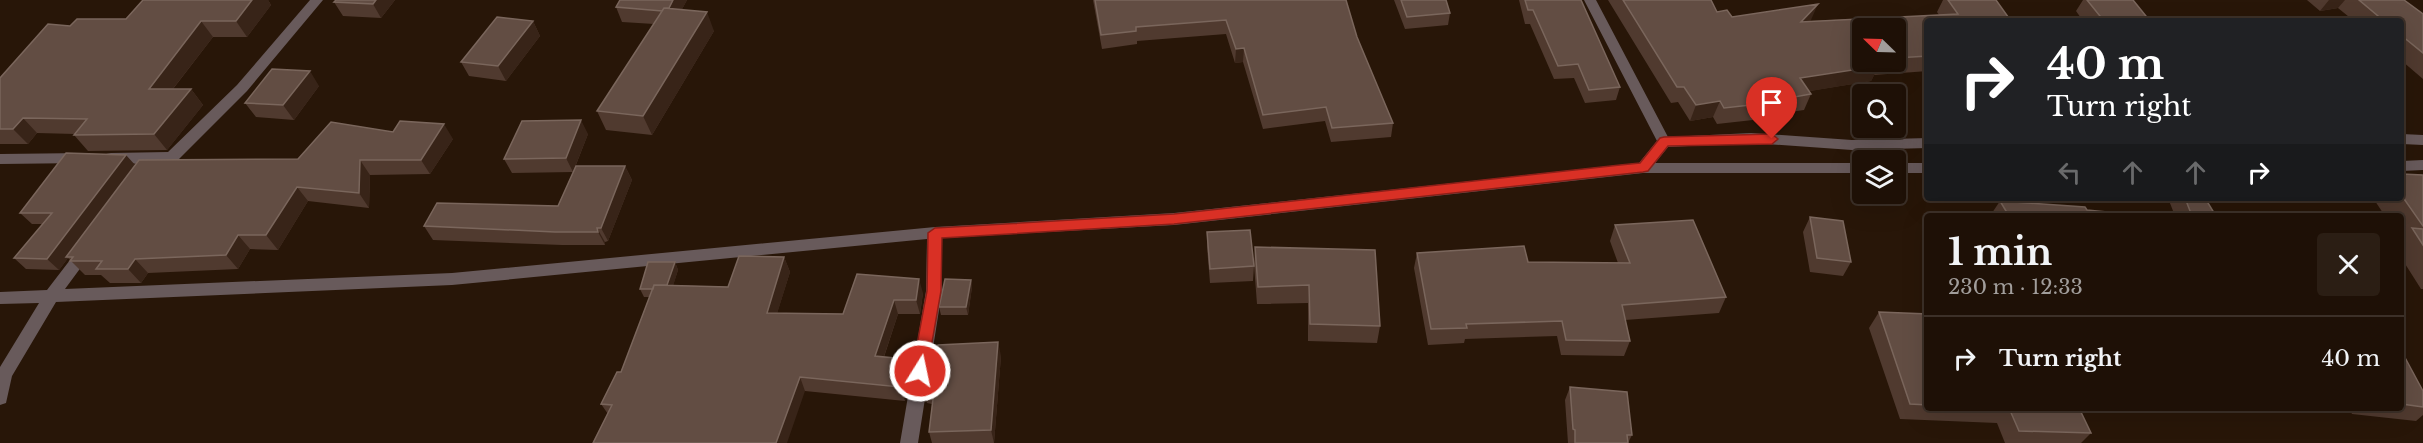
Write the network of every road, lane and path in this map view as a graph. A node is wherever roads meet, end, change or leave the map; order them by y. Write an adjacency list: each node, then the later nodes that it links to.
1 (317, 0): 8 (street)
2 (1590, 0): 5 (street)
3 (2404, 139): 4 (street)
4 (2423, 140)
5 (1664, 142): 6 (street); 11 (street)
6 (1924, 143)
7 (0, 159): 8 (street)
8 (152, 159): 15 (street)
9 (2423, 165): 10 (street)
10 (2404, 166)
11 (1643, 168): 12 (street); 16 (street)
12 (1852, 168)
13 (1906, 168): 14 (street)
14 (1924, 168)
15 (134, 184)
16 (935, 233): 18 (street); 21 (street)
17 (97, 235): 18 (street)
18 (51, 296): 19 (street); 20 (street)
19 (0, 298)
20 (0, 398)
21 (909, 443)

